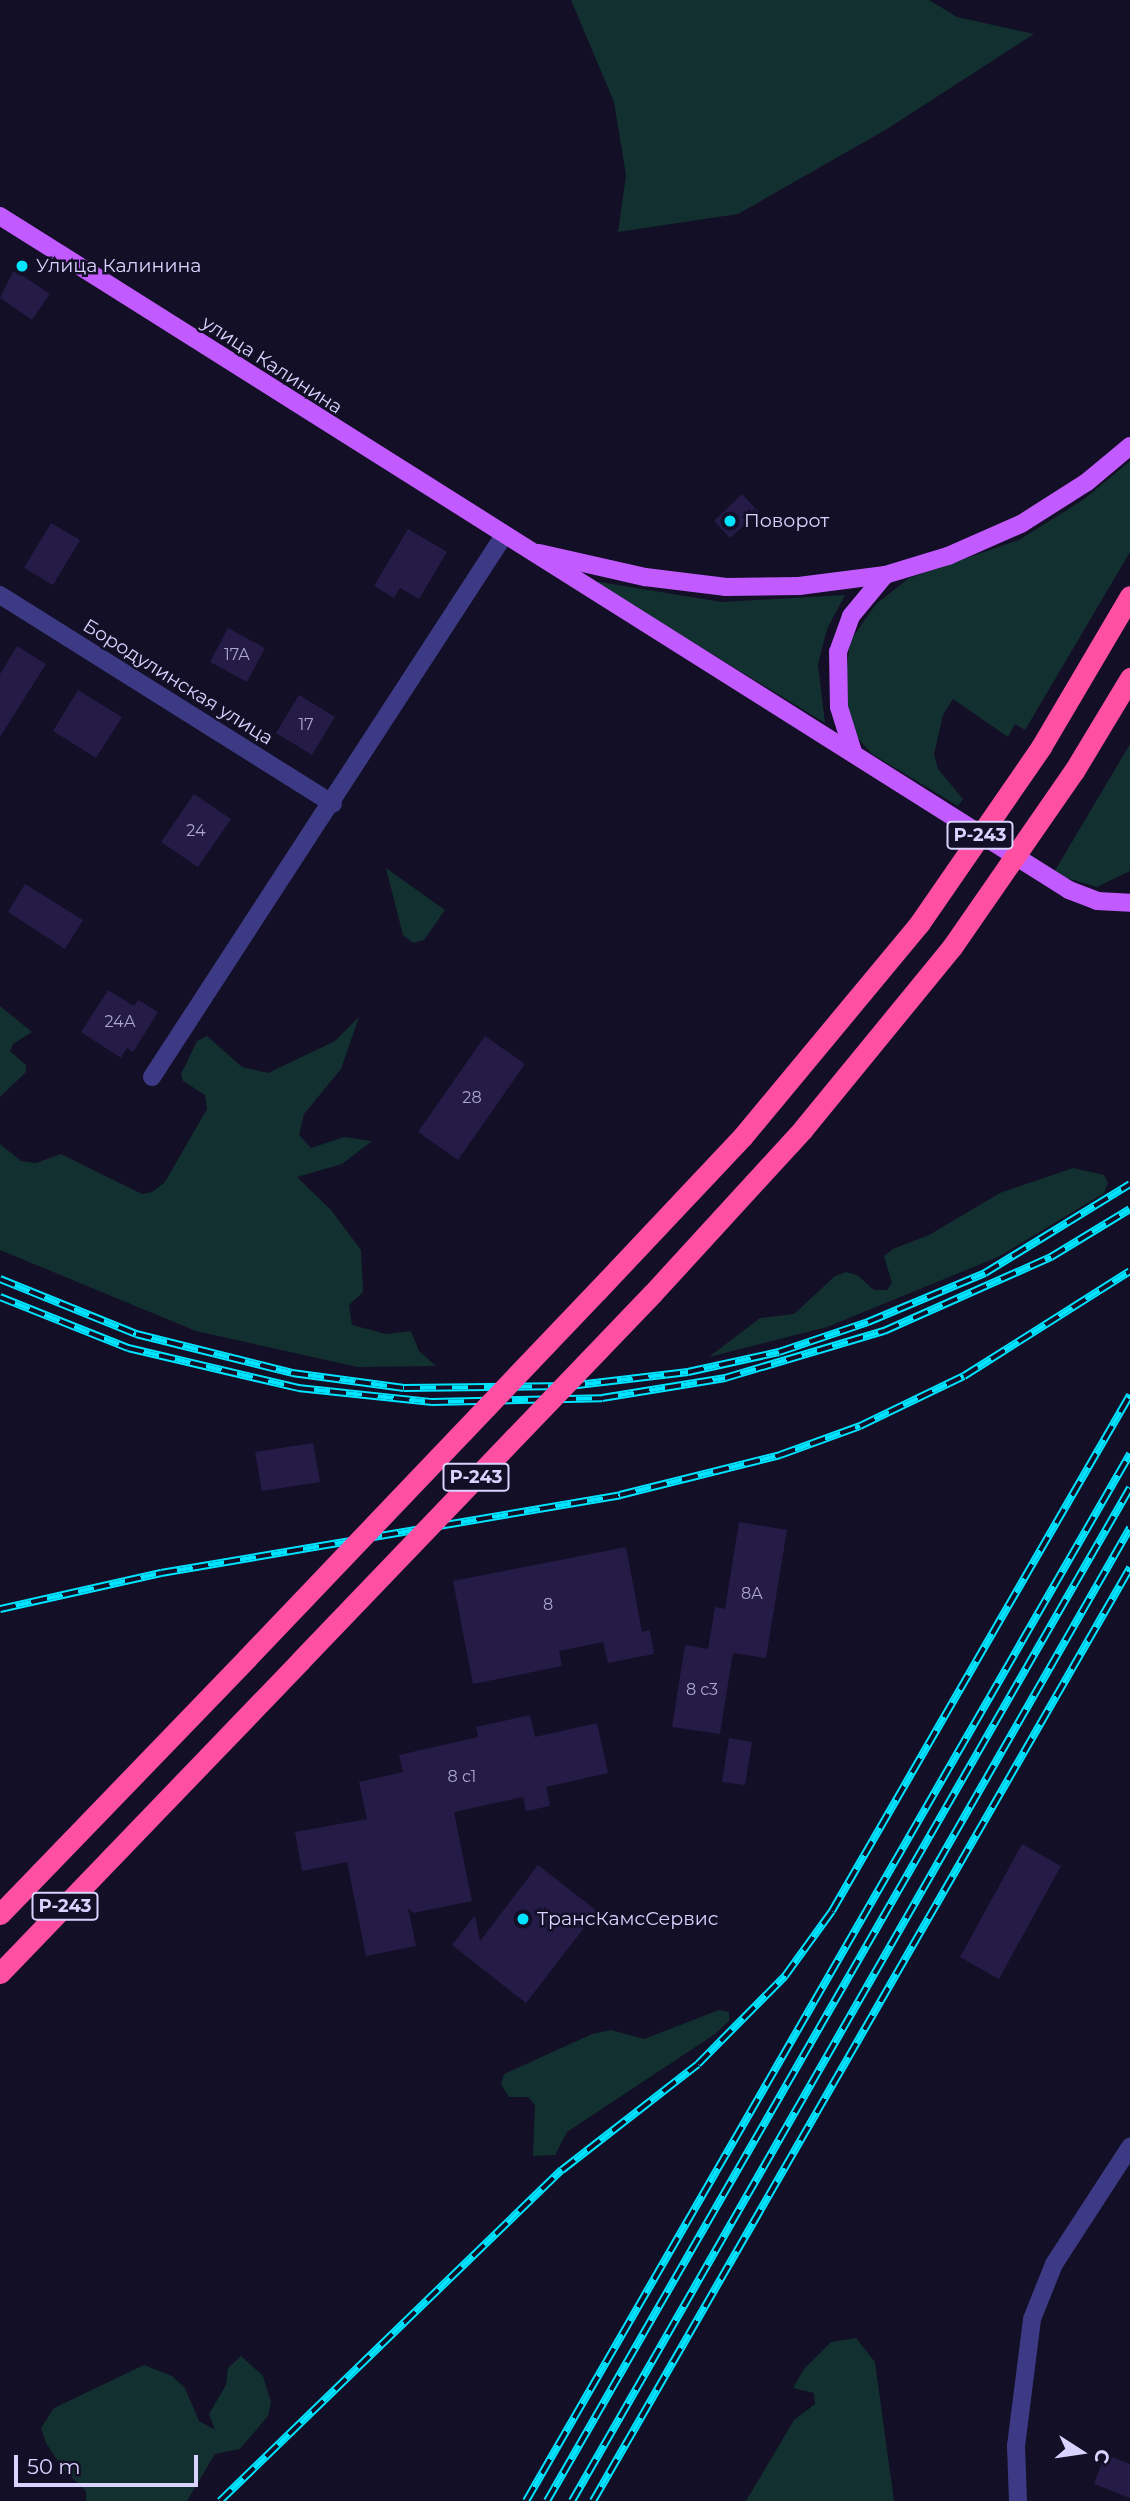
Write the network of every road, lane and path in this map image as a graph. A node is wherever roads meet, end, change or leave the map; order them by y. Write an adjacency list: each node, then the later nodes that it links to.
1 (0, 216): 3 (main road, улица Калинина)
2 (1130, 446): 5 (main road)
3 (503, 537): 4 (main road, улица Калинина); 10 (street)
4 (521, 548): 5 (main road); 9 (main road, улица Калинина)
5 (885, 575): 9 (main road)
6 (0, 595): 10 (street, Бородулинская улица)
7 (1130, 596): 13 (highway, Р-243, bridge)
8 (1130, 678): 14 (highway, Р-243, bridge)
9 (853, 752): 11 (main road, улица Калинина)
10 (333, 804): 12 (street)
11 (1130, 903)
12 (152, 1077)
13 (0, 1914)
14 (0, 1973)
15 (1130, 2147): 16 (street)
16 (1018, 2501)

